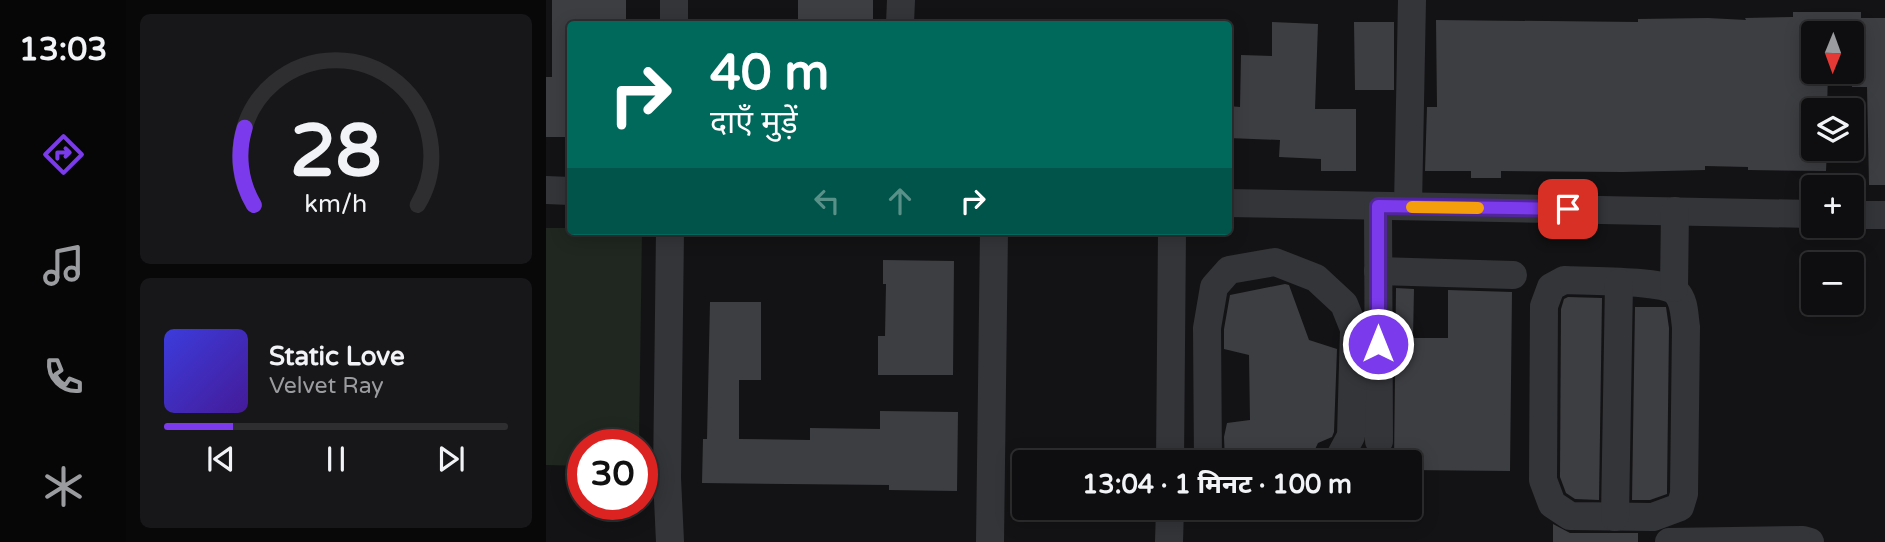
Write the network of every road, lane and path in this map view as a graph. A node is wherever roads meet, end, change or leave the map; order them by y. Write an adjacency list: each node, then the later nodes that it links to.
1 (674, 0): 4 (street)
2 (901, 0): 5 (street)
3 (1412, 0): 10 (street)
4 (674, 21)
5 (900, 21)
6 (546, 190): 7 (street)
7 (567, 191)
8 (1232, 203): 9 (street)
9 (1378, 206): 10 (street); 18 (street)
10 (1408, 206): 11 (street)
11 (1675, 211): 12 (street); 21 (street)
12 (1801, 214)
13 (1864, 215): 14 (street)
14 (1885, 215)
15 (670, 235): 28 (street)
16 (994, 235): 29 (street)
17 (1172, 235): 23 (street)
18 (1378, 271): 19 (street); 22 (street)
19 (1513, 275)
20 (1619, 283): 21 (street); 26 (street); 26 (street)
21 (1674, 288): 26 (street)
22 (1379, 441)
23 (1170, 450)
24 (1209, 450): 25 (street)
25 (1343, 450)
26 (1615, 517)
27 (1170, 520): 30 (street)
28 (670, 542)
29 (990, 542)
30 (1169, 542)
31 (1669, 542): 32 (street)
32 (1810, 542)

